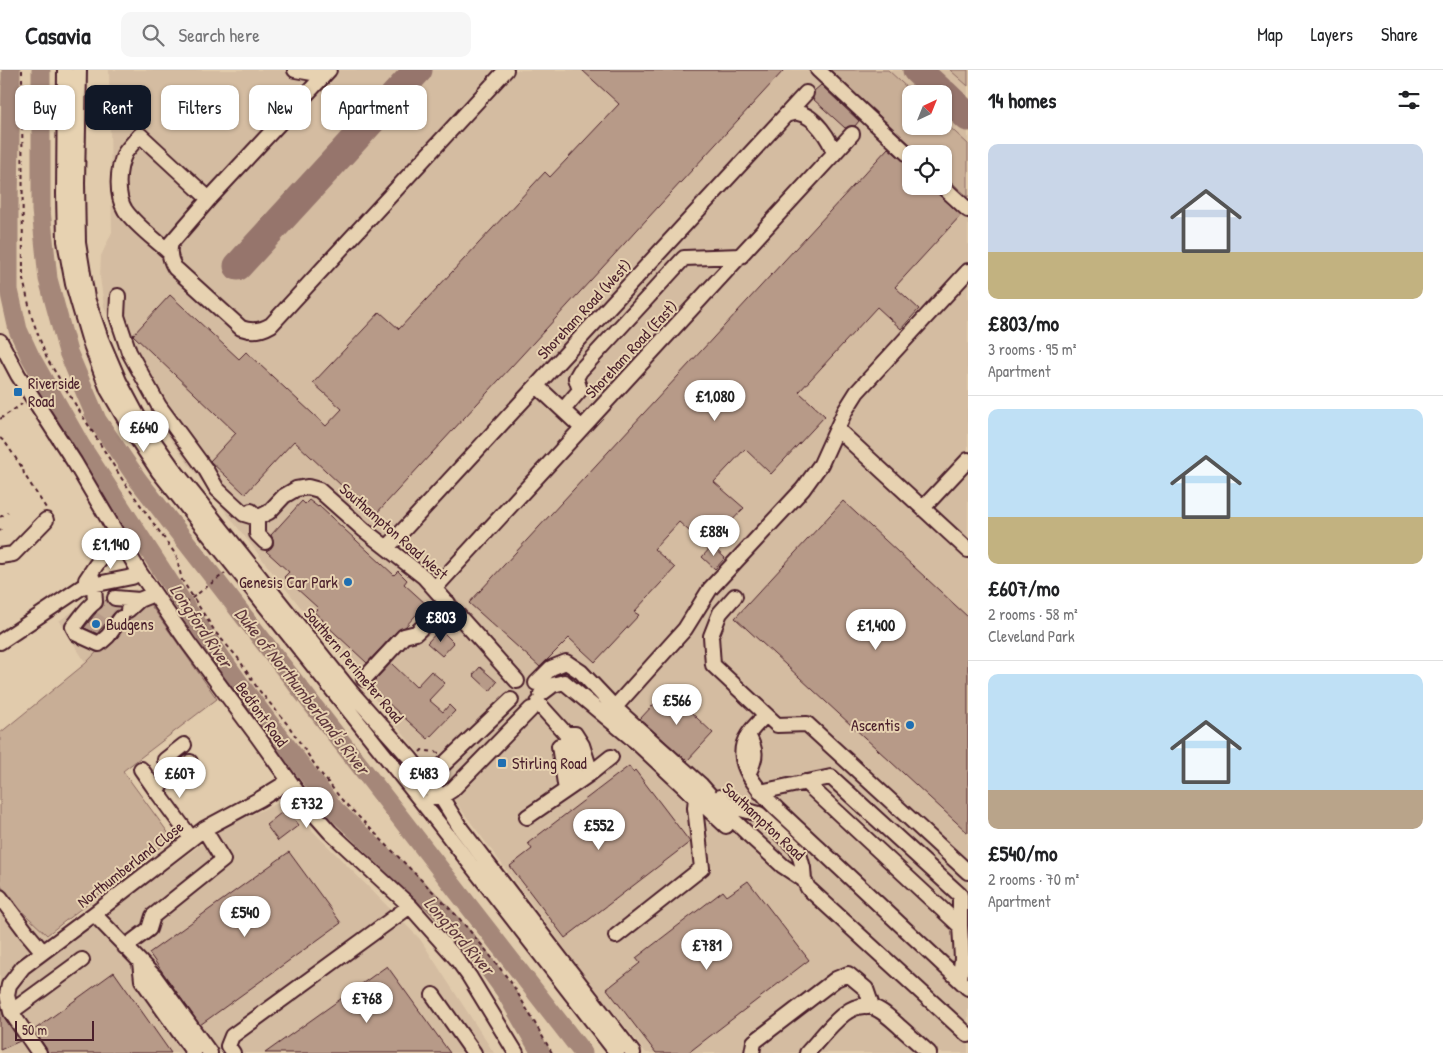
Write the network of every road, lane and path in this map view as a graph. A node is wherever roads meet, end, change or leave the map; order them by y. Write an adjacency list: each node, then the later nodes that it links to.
1 (22, 70): 47 (path)
2 (65, 70): 76 (street, Southern Perimeter Road)
3 (79, 70): 61 (street, Southern Perimeter Road)
4 (295, 70): 7 (street)
5 (506, 70): 16 (street)
6 (818, 70): 11 (street)
7 (327, 72): 14 (street)
8 (806, 93): 9 (street, Shoreham Road (West))
9 (786, 115): 12 (street); 21 (street, Shoreham Road (West))
10 (852, 134): 12 (street, Shoreham Road (East))
11 (902, 149)
12 (834, 154): 17 (street, Shoreham Road (East))
13 (952, 195): 15 (street)
14 (209, 199): 16 (street); 16 (street)
15 (968, 210)
16 (170, 253)
17 (741, 256): 23 (street); 25 (street, Shoreham Road (East))
18 (968, 271): 26 (street)
19 (118, 296): 33 (street)
20 (0, 342): 22 (street, Bedfont Road)
21 (536, 386): 23 (street); 38 (street, Shoreham Road (West))
22 (32, 397): 24 (path); 36 (street, Bedfont Road)
23 (563, 410): 25 (street)
24 (0, 419)
25 (582, 428): 44 (street, Shoreham Road (East))
26 (837, 429): 29 (street); 55 (street)
27 (0, 438): 34 (path)
28 (968, 460): 29 (street)
29 (924, 508): 39 (street)
30 (8, 512): 32 (path)
31 (330, 516): 35 (street)
32 (0, 517)
33 (257, 518): 35 (street, Southampton Road West); 37 (street)
34 (46, 520): 40 (street)
35 (364, 530): 38 (street, Southampton Road West)
36 (119, 537): 41 (street, Bedfont Road); 43 (street)
37 (265, 542)
38 (387, 548): 44 (street, Southampton Road West)
39 (968, 550)
40 (0, 556)
41 (140, 573): 43 (street); 45 (street, Bedfont Road)
42 (224, 573): 47 (path)
43 (89, 582): 45 (street); 50 (street)
44 (435, 588): 48 (street, Southampton Road West)
45 (154, 594): 68 (street, Bedfont Road)
46 (735, 596): 56 (street)
47 (193, 597): 49 (path); 104 (path)
48 (448, 603): 51 (street); 52 (street, Southampton Road West)
49 (176, 611)
50 (0, 642)
51 (364, 679)
52 (517, 681): 53 (street); 54 (street)
53 (537, 697): 54 (street); 55 (street, Southampton Road); 55 (street, Southampton Road); 58 (street); 76 (street)
54 (511, 700): 63 (street)
55 (611, 712): 57 (street, Southampton Road); 59 (street, Southampton Road)
56 (766, 715): 75 (street); 80 (street)
57 (634, 724): 59 (street); 74 (street, Southampton Road)
58 (563, 740): 66 (street); 70 (street); 73 (street)
59 (634, 740): 74 (street, Southampton Road)
60 (184, 745): 67 (street)
61 (410, 757): 63 (street); 63 (path); 69 (street, Southern Perimeter Road)
62 (611, 757): 66 (street)
63 (444, 758): 69 (street)
64 (190, 762): 67 (street)
65 (141, 769): 72 (street)
66 (591, 773): 70 (street)
67 (176, 774): 72 (street)
68 (289, 781): 78 (street, Northumberland Close); 83 (street, Bedfont Road)
69 (429, 782): 76 (street, Southern Perimeter Road)
70 (578, 782): 73 (street)
71 (805, 782): 75 (street); 85 (street); 85 (street)
72 (155, 790): 79 (street)
73 (566, 790): 77 (street)
74 (698, 790): 81 (street, Southampton Road); 81 (street, Southampton Road); 86 (street)
75 (760, 792): 93 (street)
76 (437, 799): 105 (street, Southern Perimeter Road); 106 (street, Southern Perimeter Road)
77 (527, 817)
78 (204, 829): 79 (street, Northumberland Close); 87 (street)
79 (191, 838): 84 (street, Northumberland Close)
80 (968, 872)
81 (806, 884): 97 (street)
82 (0, 897): 88 (street)
83 (410, 906): 101 (street); 103 (street, Bedfont Road)
84 (94, 914): 87 (street); 88 (street, Northumberland Close)
85 (960, 926): 91 (street)
86 (616, 936)
87 (125, 947): 90 (street)
88 (43, 952): 92 (street, Northumberland Close)
89 (82, 960): 96 (street)
90 (140, 962): 99 (street); 100 (street)
91 (965, 962): 93 (street)
92 (4, 983): 96 (street)
93 (964, 984)
94 (433, 995): 102 (street)
95 (872, 1006): 107 (street); 108 (street); 109 (street)
96 (11, 1012): 98 (street)
97 (968, 1035)
98 (39, 1053)
99 (194, 1053)
100 (210, 1053)
101 (233, 1053)
102 (474, 1053)
103 (516, 1053)
104 (552, 1053)
105 (617, 1053)
106 (634, 1053)
107 (752, 1053)
108 (807, 1053)
109 (929, 1053)

